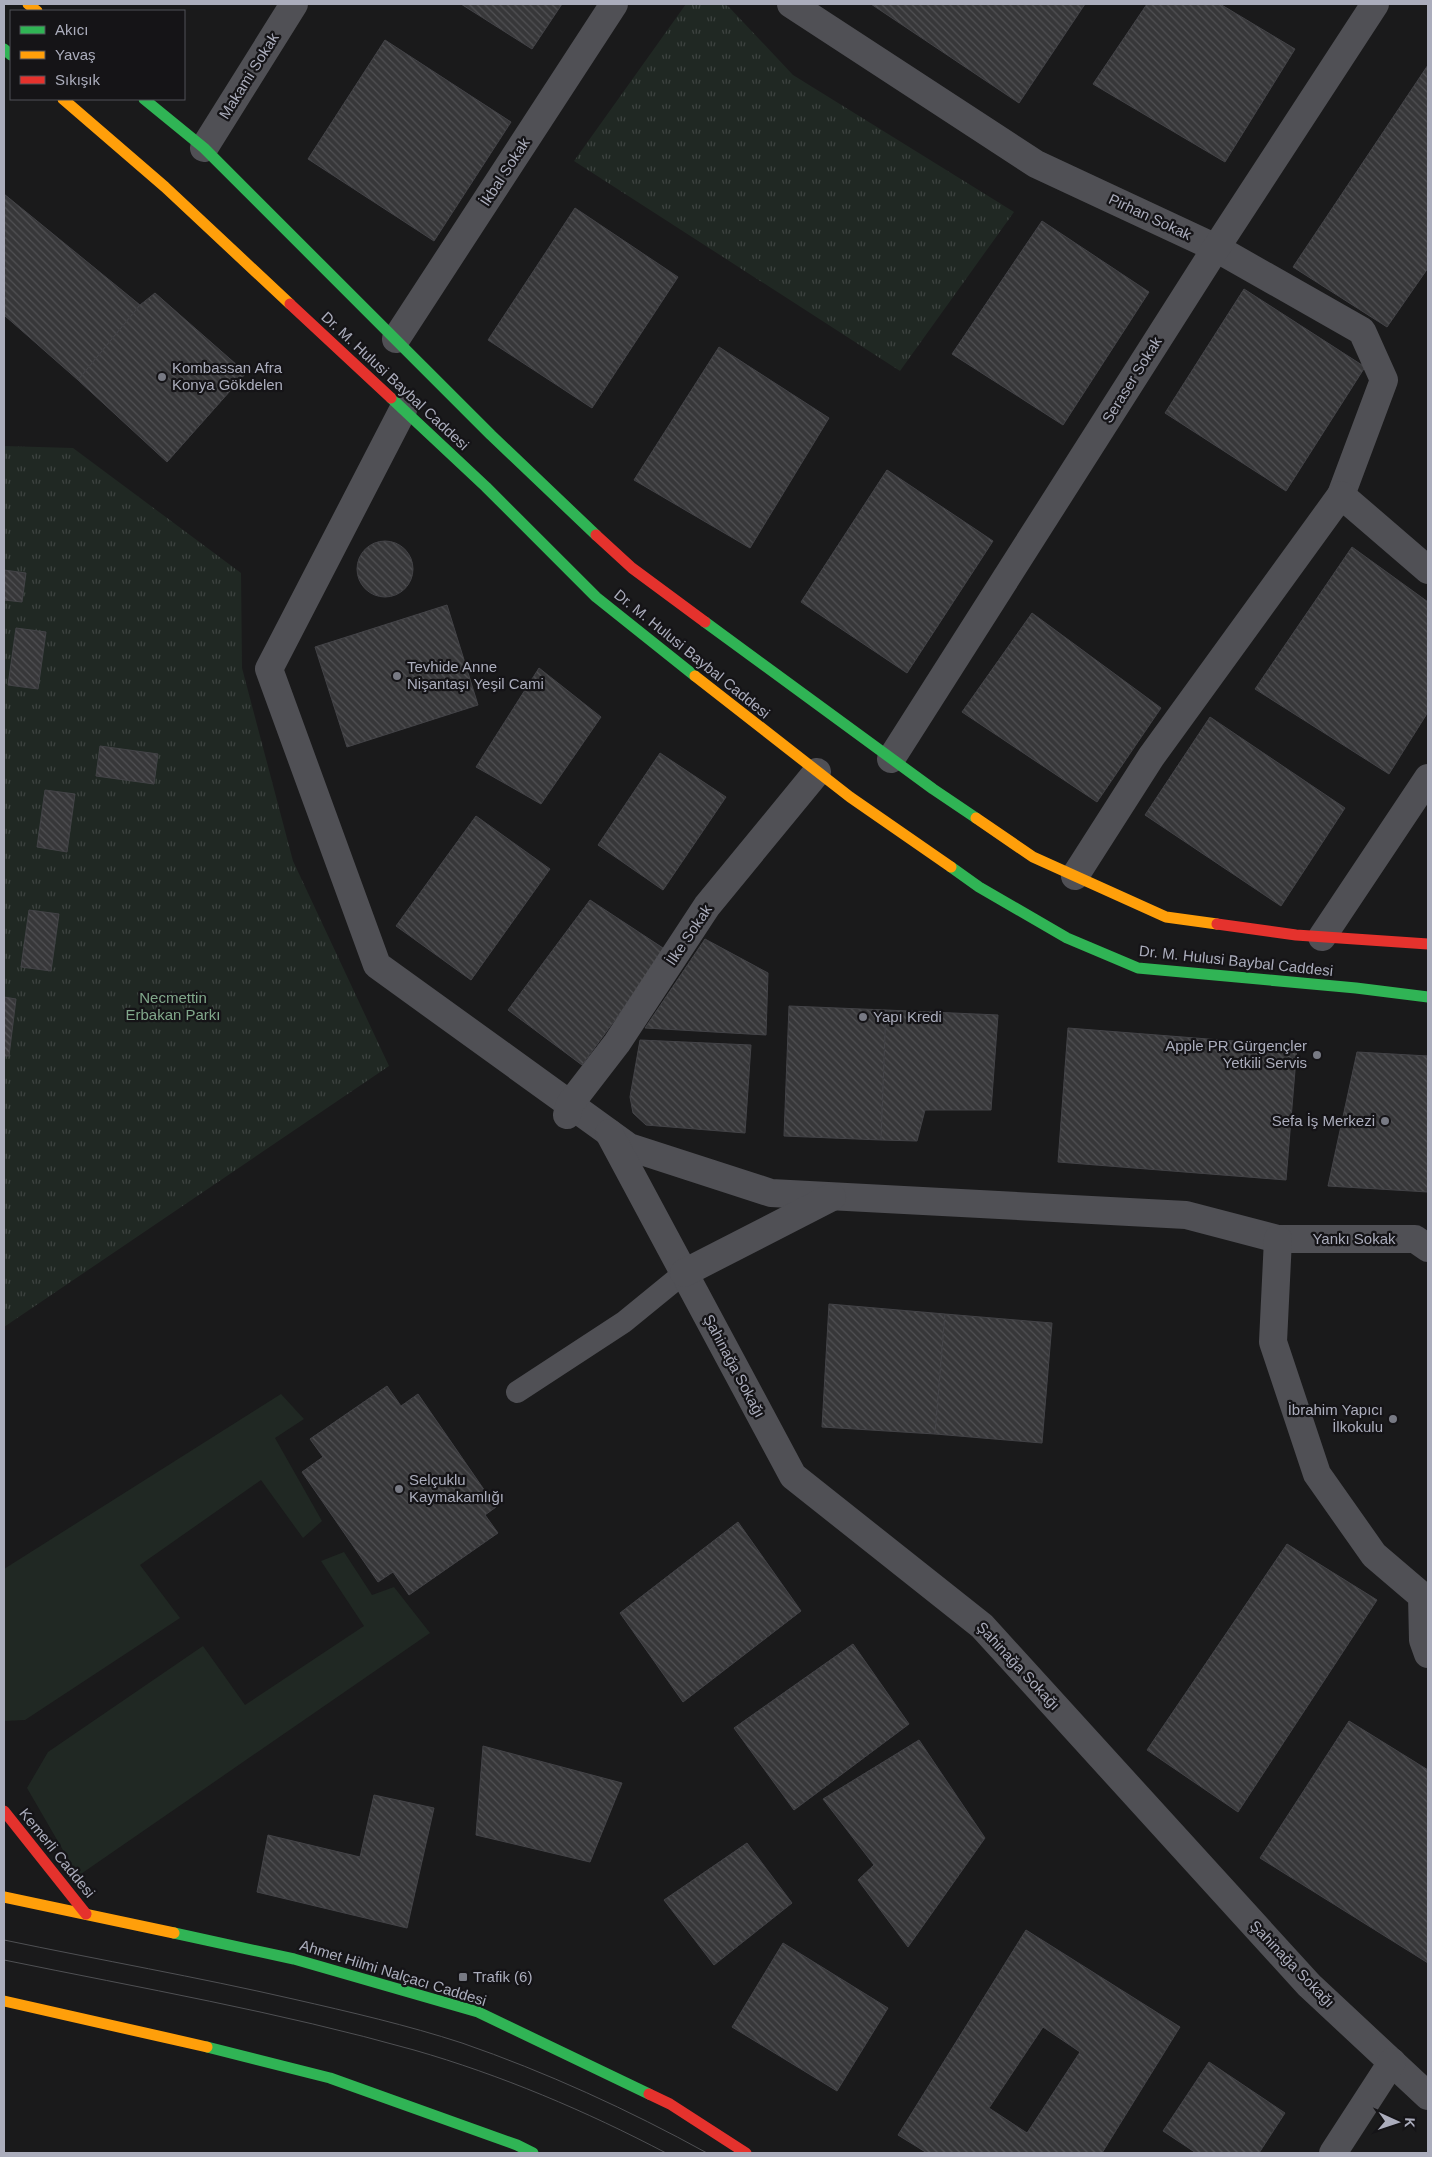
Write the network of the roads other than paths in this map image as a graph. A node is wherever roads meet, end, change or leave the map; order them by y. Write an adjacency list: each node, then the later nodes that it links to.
1 (294, 4): 7 (street, Makami Sokak)
2 (614, 4): 9 (street, İkbal Sokak)
3 (792, 4): 8 (street, Pirhan Sokak)
4 (1375, 4): 8 (street, Seraser Sokak)
5 (63, 100): 10 (street, Dr. M. Hulusi Baybal Caddesi)
6 (145, 100): 7 (street, Dr. M. Hulusi Baybal Caddesi)
7 (204, 148): 9 (street, Dr. M. Hulusi Baybal Caddesi)
8 (1216, 248): 11 (street, Pirhan Sokak); 13 (street, Seraser Sokak)
9 (396, 339): 13 (street, Dr. M. Hulusi Baybal Caddesi)
10 (403, 410): 14 (street, Dr. M. Hulusi Baybal Caddesi); 20 (street, Yankı Sokak)
11 (1340, 494): 12 (street); 16 (street, Pirhan Sokak)
12 (1428, 570)
13 (891, 759): 16 (street, Dr. M. Hulusi Baybal Caddesi)
14 (816, 772): 19 (street, Dr. M. Hulusi Baybal Caddesi); 20 (street, İlke Sokak)
15 (1428, 778): 17 (street)
16 (1075, 876): 17 (street, Dr. M. Hulusi Baybal Caddesi)
17 (1322, 937): 18 (street, Dr. M. Hulusi Baybal Caddesi)
18 (1428, 944)
19 (1428, 997)
20 (568, 1109): 21 (street, Yankı Sokak)
21 (608, 1132): 22 (street, Yankı Sokak); 25 (street, Şahinağa Sokağı)
22 (833, 1196): 23 (street, Yankı Sokak); 25 (street)
23 (1278, 1238): 24 (street, Yankı Sokak); 27 (street)
24 (1428, 1248)
25 (684, 1273): 26 (lane); 32 (street, Şahinağa Sokağı)
26 (517, 1392)
27 (1428, 1654)
28 (4, 1811): 30 (street, Kemerli Caddesi)
29 (4, 1897): 30 (street, Ahmet Hilmi Nalçacı Caddesi)
30 (86, 1914): 35 (street, Ahmet Hilmi Nalçacı Caddesi)
31 (4, 2002): 34 (street)
32 (1392, 2062): 33 (street, Şahinağa Sokağı); 36 (street)
33 (1428, 2096)
34 (533, 2153)
35 (746, 2153)
36 (1333, 2153)

